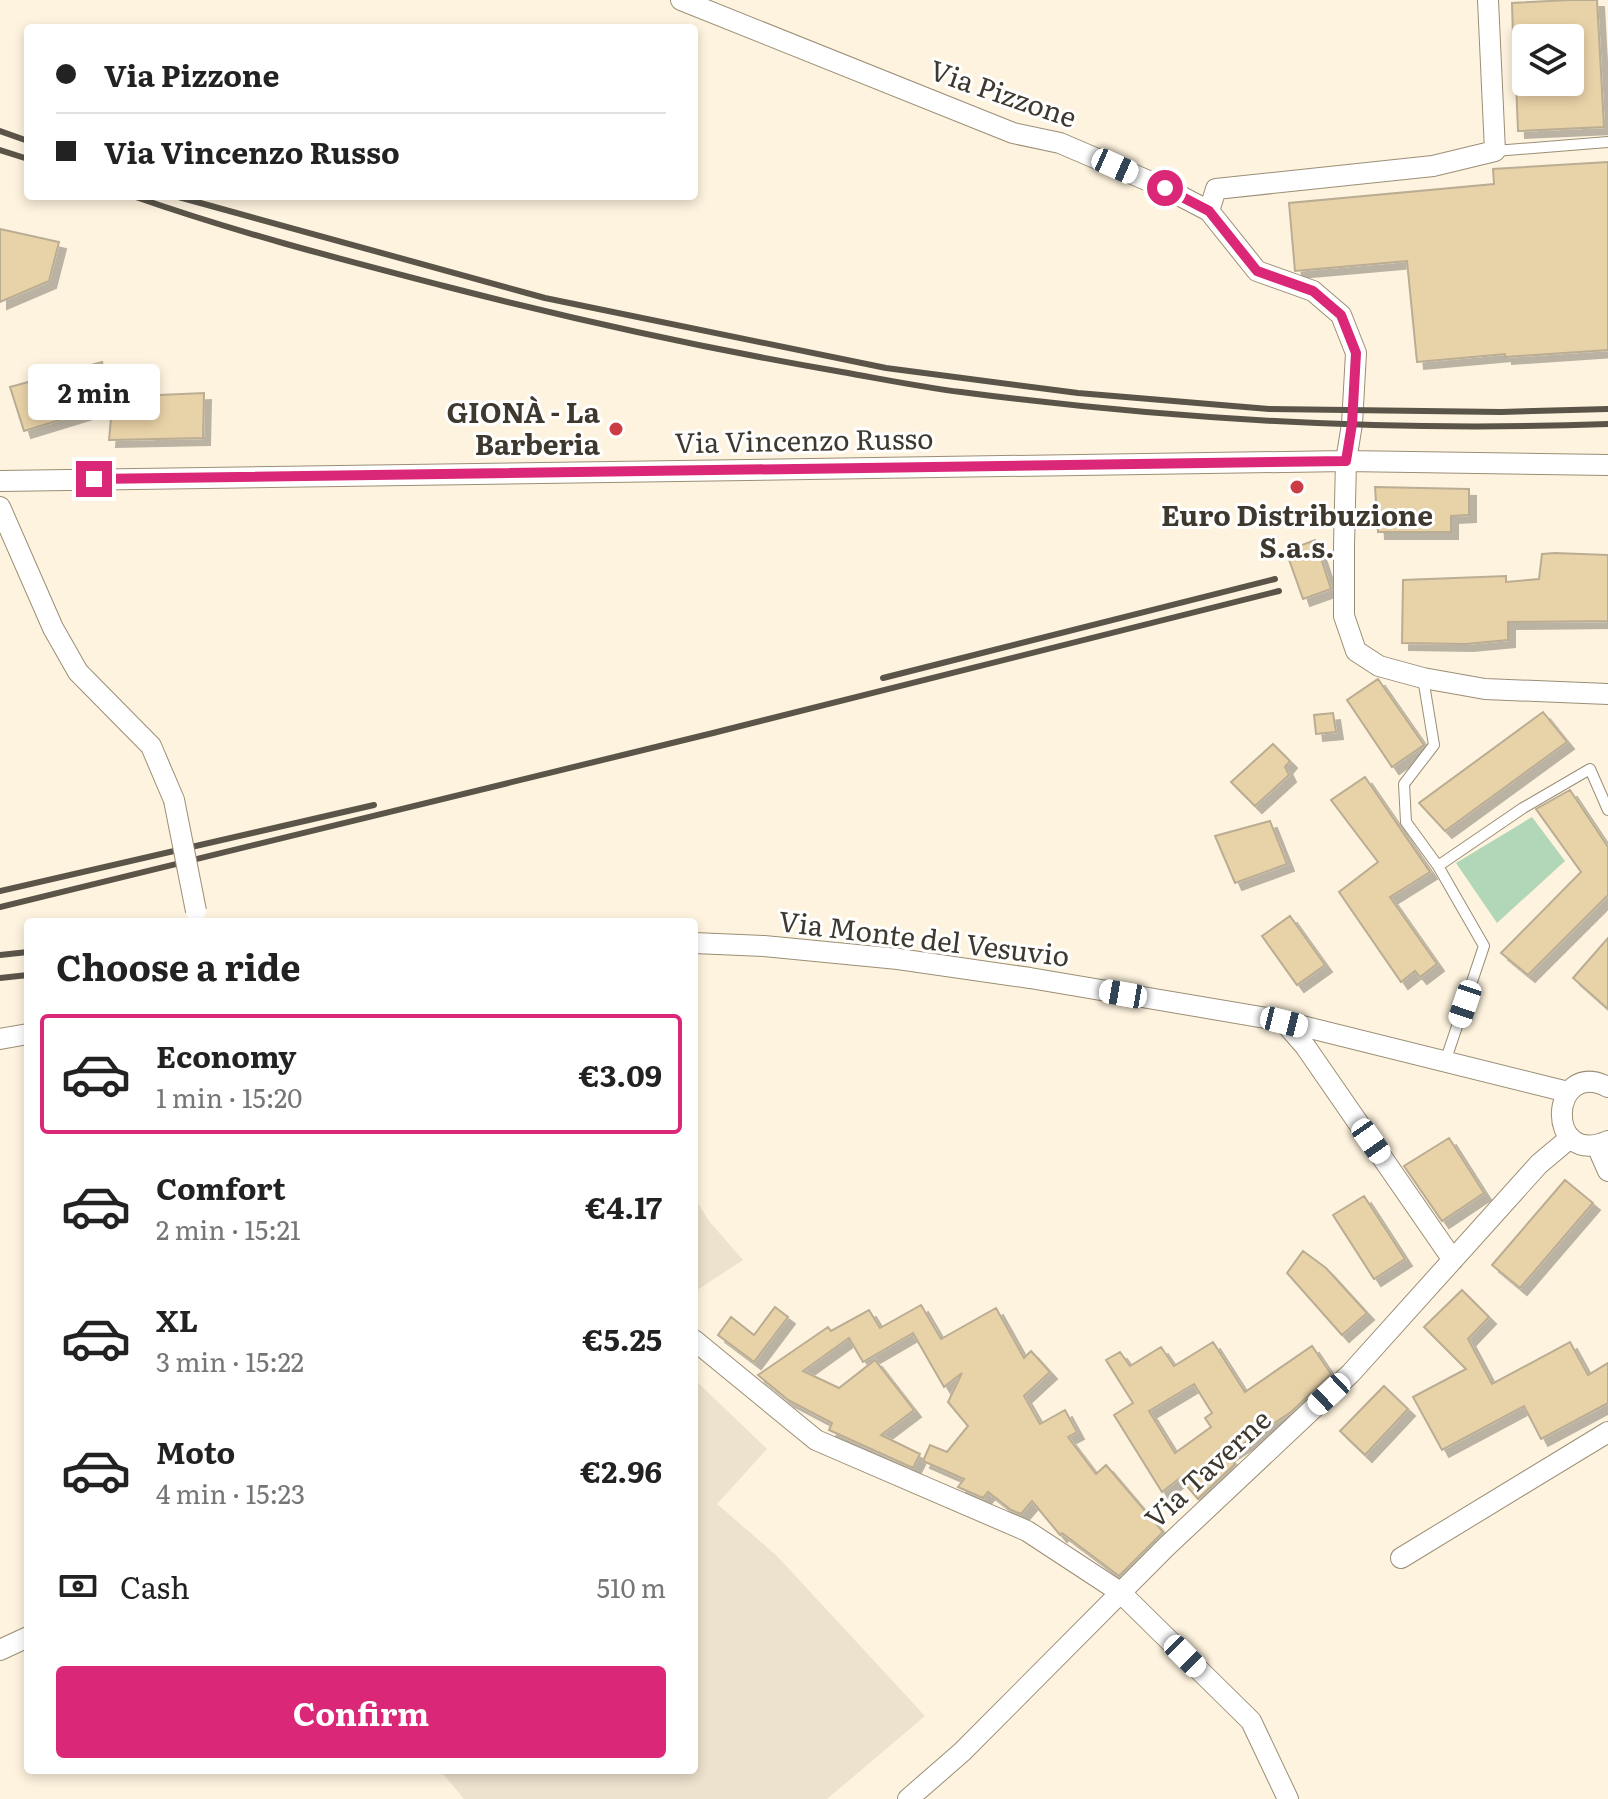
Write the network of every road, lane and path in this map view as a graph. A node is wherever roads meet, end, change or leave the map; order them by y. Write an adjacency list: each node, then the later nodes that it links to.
1 (681, 0): 5 (street, Via Pizzone)
2 (1488, 0): 4 (street)
3 (1608, 142): 4 (lane)
4 (1495, 151): 5 (street)
5 (1209, 211): 6 (street, Via Pizzone)
6 (1346, 461): 7 (street, Via Vincenzo Russo); 8 (street, Via Vincenzo Russo); 10 (street, Via Pizzone)
7 (1608, 465)
8 (0, 481)
9 (0, 507): 14 (street, bridge)
10 (1423, 678): 11 (street, Via Pizzone); 13 (lane)
11 (1608, 694)
12 (1608, 810): 13 (lane)
13 (1438, 866): 19 (lane)
14 (198, 916)
15 (698, 943): 16 (street, Via Monte del Vesuvio)
16 (1284, 1022): 19 (street, Via Monte del Vesuvio); 25 (street)
17 (24, 1035): 18 (street)
18 (0, 1039)
19 (1445, 1062): 21 (street, Via Monte del Vesuvio)
20 (1608, 1087): 21 (street)
21 (1568, 1092): 22 (street)
22 (1570, 1138): 23 (street); 25 (street, Via Taverne)
23 (1602, 1144): 24 (street)
24 (1608, 1171)
25 (1453, 1260): 29 (street, Via Taverne)
26 (698, 1343): 29 (street)
27 (1608, 1432): 28 (street)
28 (1401, 1558)
29 (1120, 1592): 32 (street, Via Taverne); 33 (street)
30 (24, 1639): 31 (street)
31 (0, 1650)
32 (908, 1799)
33 (1288, 1799)

